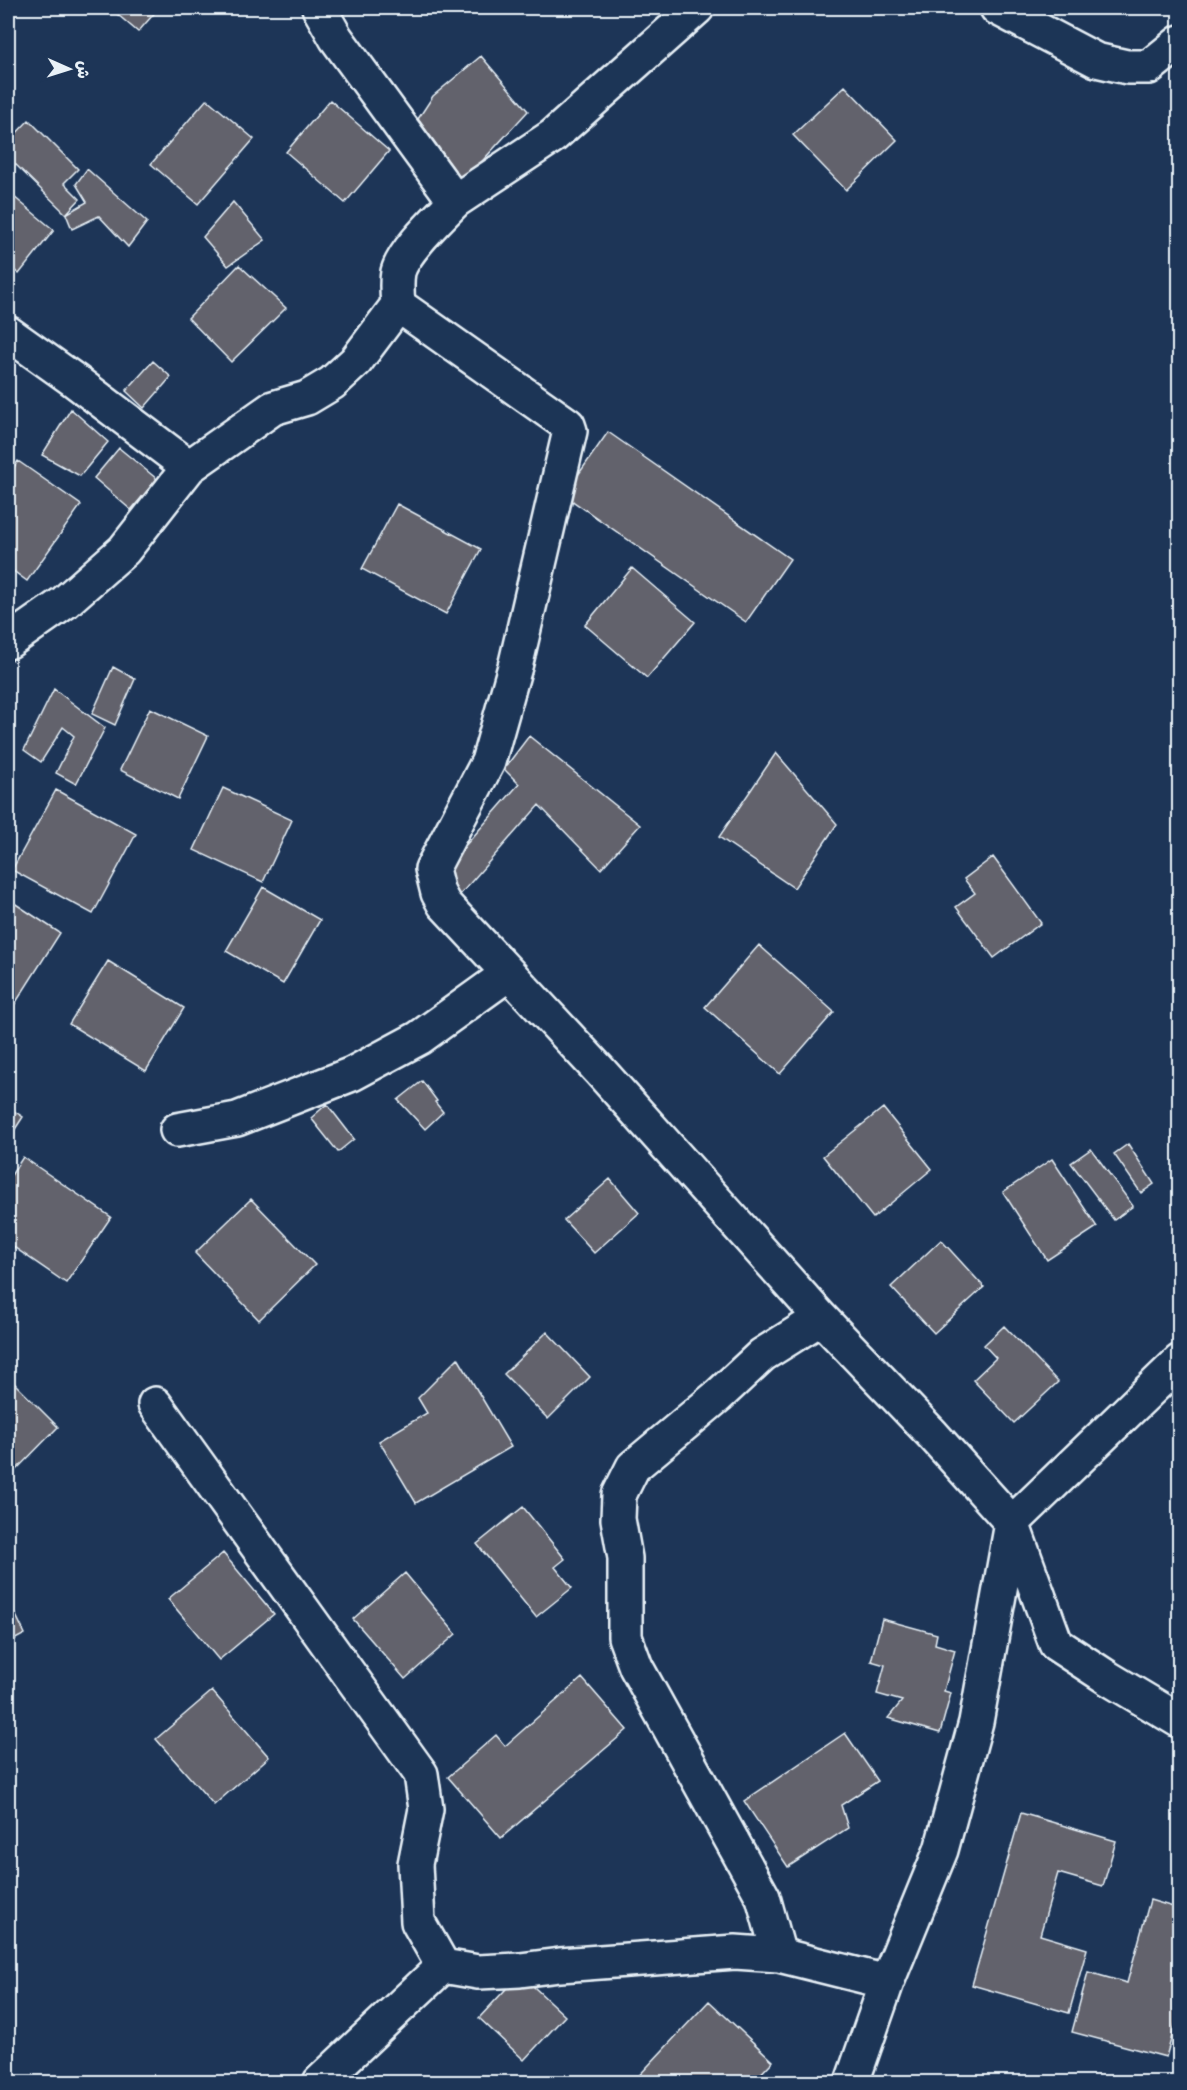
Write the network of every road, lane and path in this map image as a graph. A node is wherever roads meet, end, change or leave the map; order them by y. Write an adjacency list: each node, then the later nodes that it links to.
1 (319, 8): 5 (street)
2 (697, 8): 5 (street)
3 (997, 8): 4 (street)
4 (1179, 42)
5 (455, 201): 6 (street)
6 (398, 305): 8 (street); 10 (street)
7 (8, 333): 8 (street)
8 (189, 467): 9 (street)
9 (8, 642)
10 (508, 974): 11 (street); 12 (street)
11 (177, 1130)
12 (821, 1317): 15 (street); 17 (street)
13 (1179, 1361): 15 (street)
14 (155, 1404): 18 (street)
15 (1012, 1523): 16 (street); 19 (street)
16 (1179, 1721)
17 (779, 1955): 18 (street); 19 (street)
18 (442, 1966): 20 (street)
19 (887, 1982): 21 (street)
20 (320, 2082)
21 (852, 2082)

